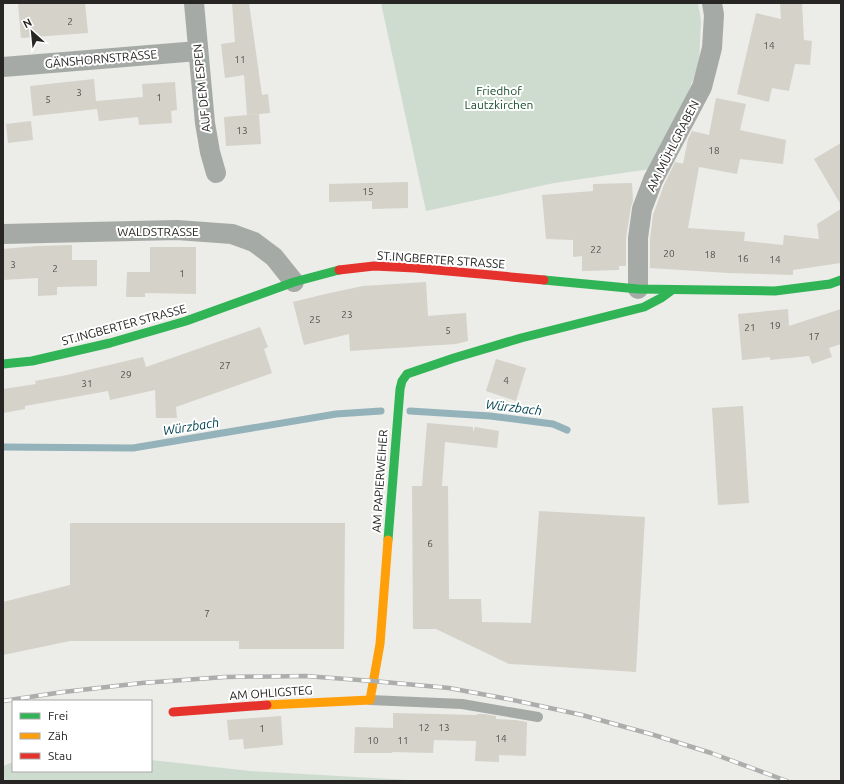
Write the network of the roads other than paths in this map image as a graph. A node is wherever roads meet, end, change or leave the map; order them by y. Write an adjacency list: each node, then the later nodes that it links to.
1 (194, 3): 3 (street, AUF DEM ESPEN)
2 (712, 3): 9 (street, AM MÜHLGRABEN)
3 (198, 51): 4 (street, GÄNSHORNSTRASSE); 5 (street, AUF DEM ESPEN)
4 (3, 67)
5 (216, 172)
6 (3, 234): 8 (street, WALDSTRASSE)
7 (841, 280): 10 (main road, ST.INGBERTER STRASSE)
8 (294, 282): 9 (main road, ST.INGBERTER STRASSE); 11 (main road, ST.INGBERTER STRASSE)
9 (638, 289): 10 (main road, ST.INGBERTER STRASSE)
10 (672, 290): 12 (main road, AM PAPIERWEIHER)
11 (3, 364)
12 (370, 700): 13 (main road, AM OHLIGSTEG); 14 (lane)
13 (173, 712)
14 (538, 717)

